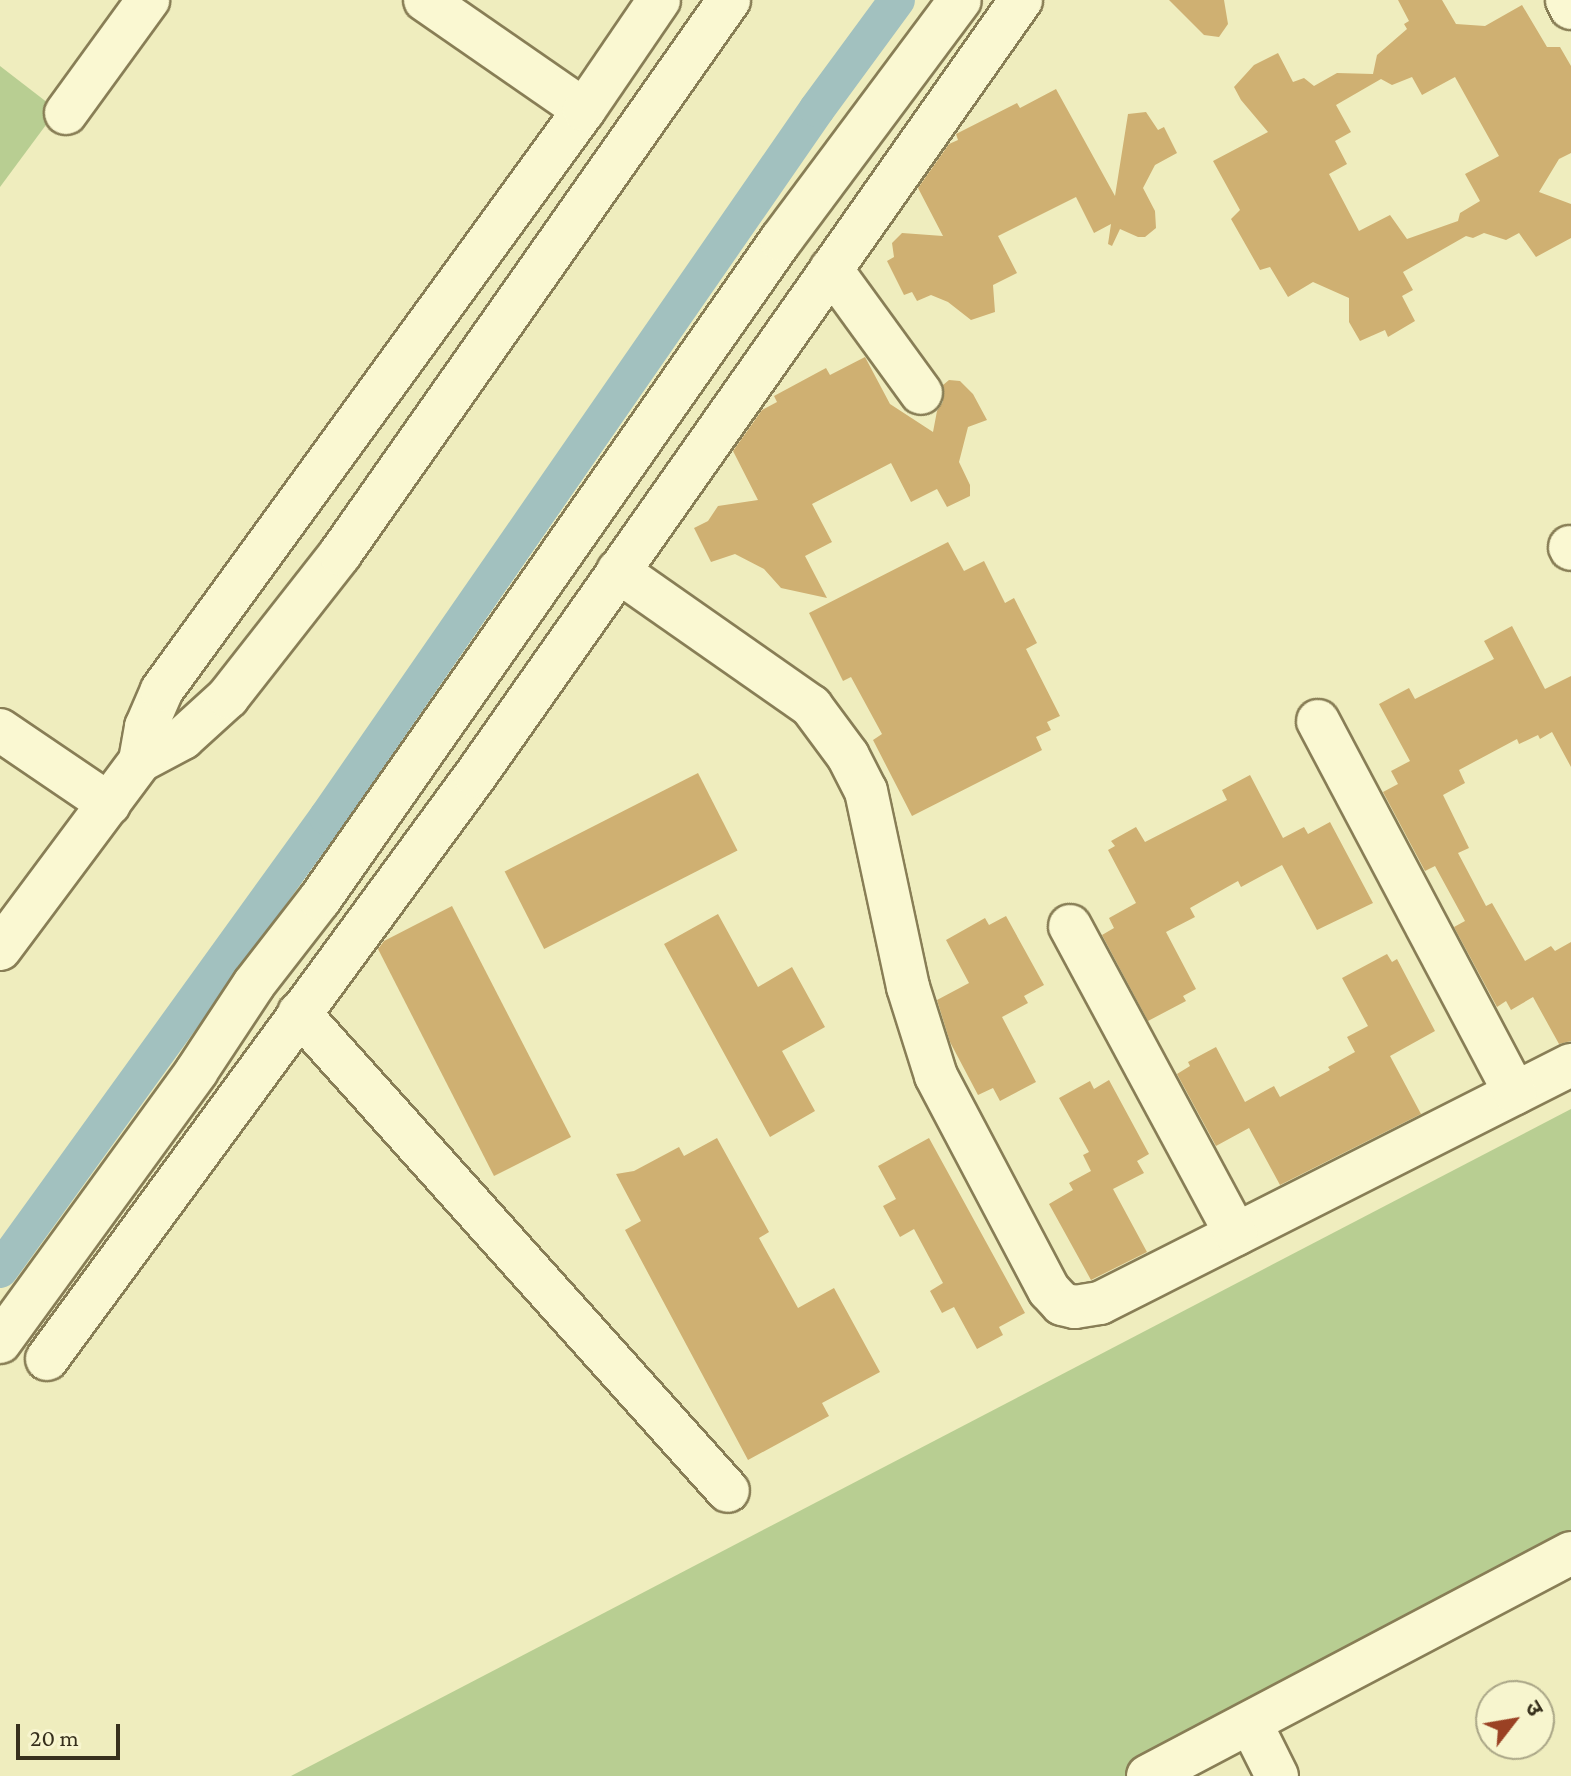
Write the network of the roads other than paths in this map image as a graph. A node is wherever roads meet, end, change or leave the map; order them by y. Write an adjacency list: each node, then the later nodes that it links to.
1 (148, 0): 10 (street)
2 (425, 0): 9 (street)
3 (659, 0): 9 (street)
4 (729, 0): 16 (street)
5 (960, 0): 24 (street)
6 (1021, 0): 11 (street)
7 (1567, 0): 8 (street)
8 (1571, 8)
9 (584, 110): 16 (street)
10 (66, 113)
11 (831, 269): 12 (street); 13 (street)
12 (921, 393)
13 (618, 571): 20 (street); 23 (street)
14 (1318, 721): 22 (street)
15 (0, 730): 17 (street)
16 (140, 761): 17 (street)
17 (109, 804): 19 (street)
18 (1070, 926): 23 (street)
19 (0, 949)
20 (299, 1013): 25 (street); 26 (street)
21 (1571, 1065): 22 (street)
22 (1515, 1093): 23 (street)
23 (1236, 1234)
24 (0, 1342)
25 (47, 1359)
26 (728, 1491)
27 (1571, 1553): 28 (street)
28 (1251, 1724): 29 (street); 30 (street)
29 (1148, 1776)
30 (1277, 1776)

